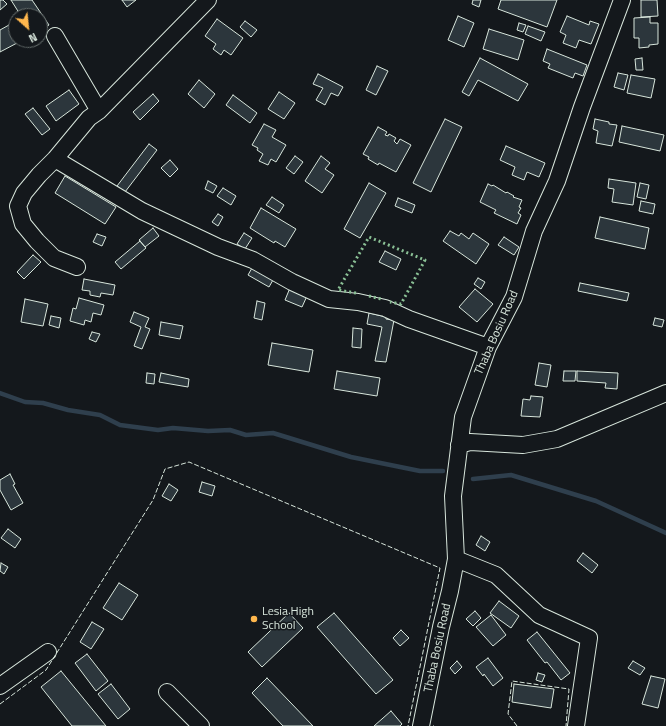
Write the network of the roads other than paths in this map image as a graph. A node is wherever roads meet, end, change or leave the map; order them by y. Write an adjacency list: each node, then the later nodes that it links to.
1 (208, 0): 4 (street)
2 (622, 0): 7 (street, Thaba Bosiu Road)
3 (55, 36): 4 (street)
4 (98, 111): 5 (street)
5 (55, 159): 6 (street); 7 (street)
6 (78, 267)
7 (488, 347): 9 (street, Thaba Bosiu Road)
8 (666, 393): 9 (street)
9 (459, 445): 10 (street, Thaba Bosiu Road)
10 (456, 559): 15 (street, Thaba Bosiu Road); 16 (street)
11 (48, 652): 12 (street)
12 (0, 686)
13 (167, 692): 14 (street)
14 (201, 726)
15 (421, 726)
16 (576, 726)

